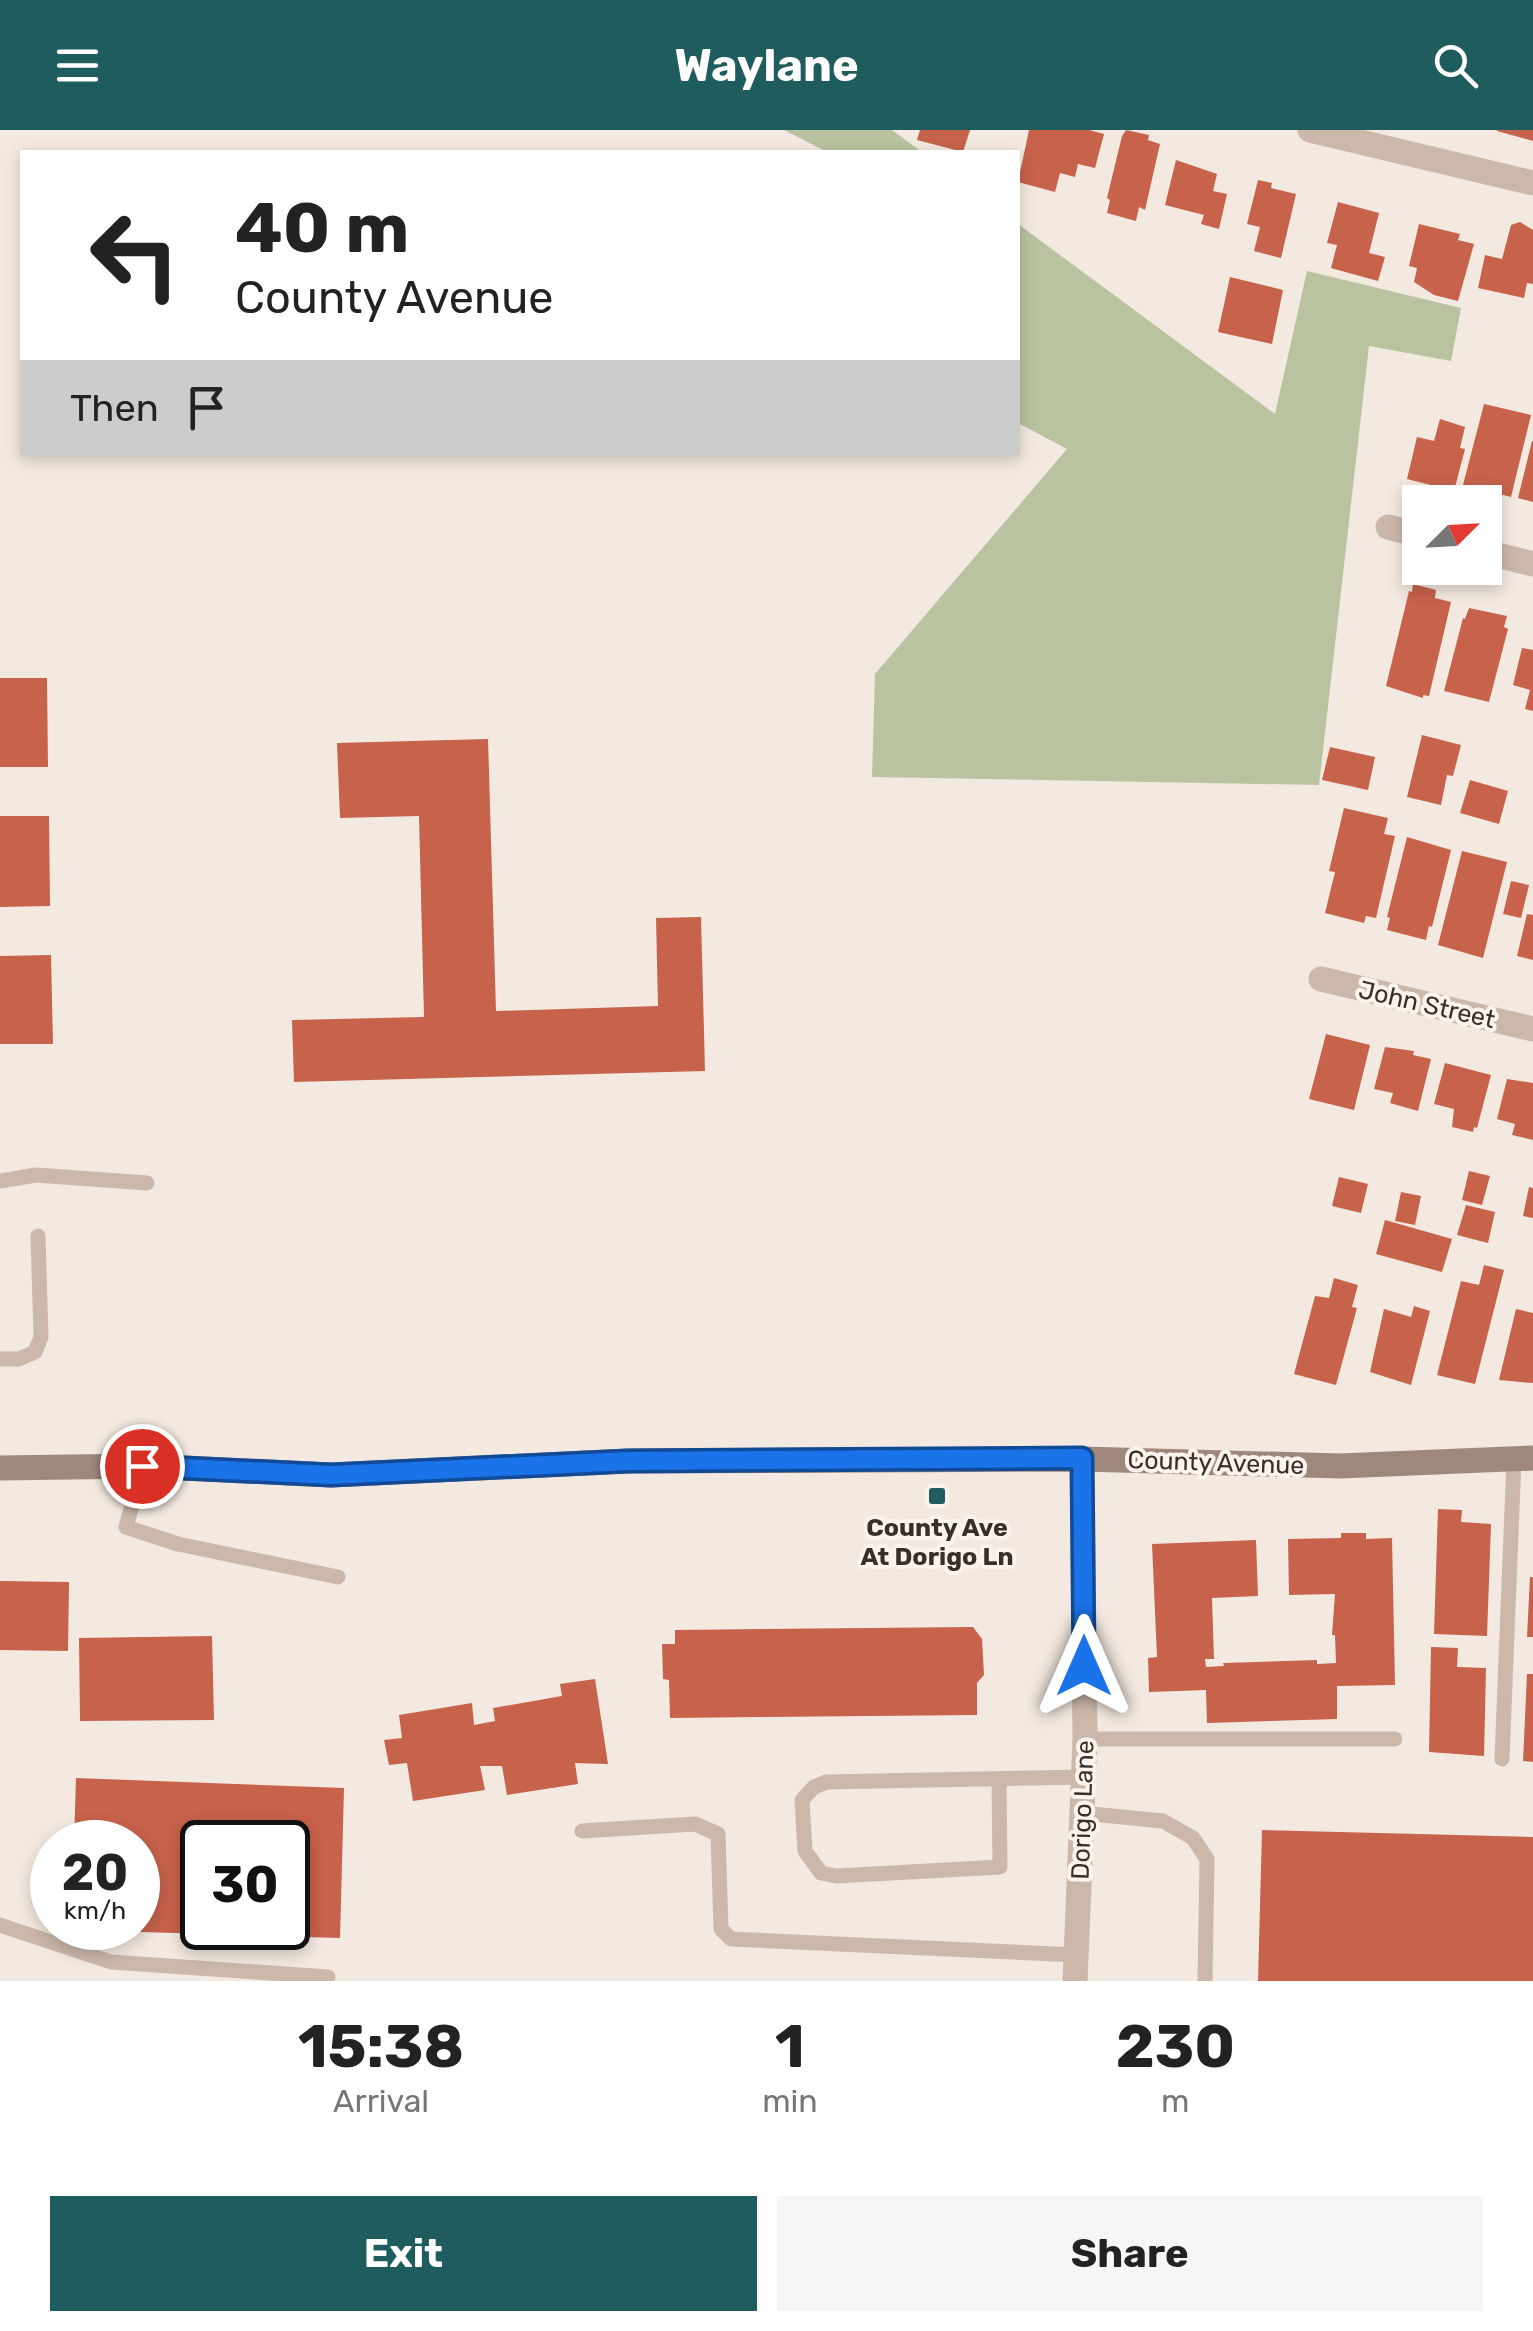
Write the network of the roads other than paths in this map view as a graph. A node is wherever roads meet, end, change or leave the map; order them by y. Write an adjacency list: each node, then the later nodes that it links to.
1 (1310, 130): 2 (street)
2 (1533, 183)
3 (1388, 527): 4 (street)
4 (1402, 531)
5 (1502, 556): 6 (street)
6 (1533, 564)
7 (1321, 979): 8 (street, John Street)
8 (1533, 1029)
9 (0, 1181): 10 (lane)
10 (148, 1182)
11 (38, 1236): 12 (lane)
12 (0, 1359)
13 (1082, 1458): 14 (main road, County Avenue); 15 (main road, County Avenue); 19 (street, Dorigo Lane)
14 (1524, 1459): 20 (lane)
15 (142, 1466): 16 (main road, County Avenue); 17 (lane)
16 (0, 1468)
17 (338, 1576)
18 (1396, 1738): 19 (lane)
19 (1085, 1739): 21 (street, Dorigo Lane)
20 (1502, 1758)
21 (1084, 1777): 22 (lane); 23 (street, Dorigo Lane)
22 (999, 1779): 22 (lane)
23 (1082, 1813): 26 (street, Dorigo Lane); 29 (lane)
24 (582, 1831): 26 (lane)
25 (0, 1925): 27 (lane)
26 (1077, 1955): 28 (street, Dorigo Lane)
27 (328, 1977)
28 (1076, 1981)
29 (1205, 1981)

